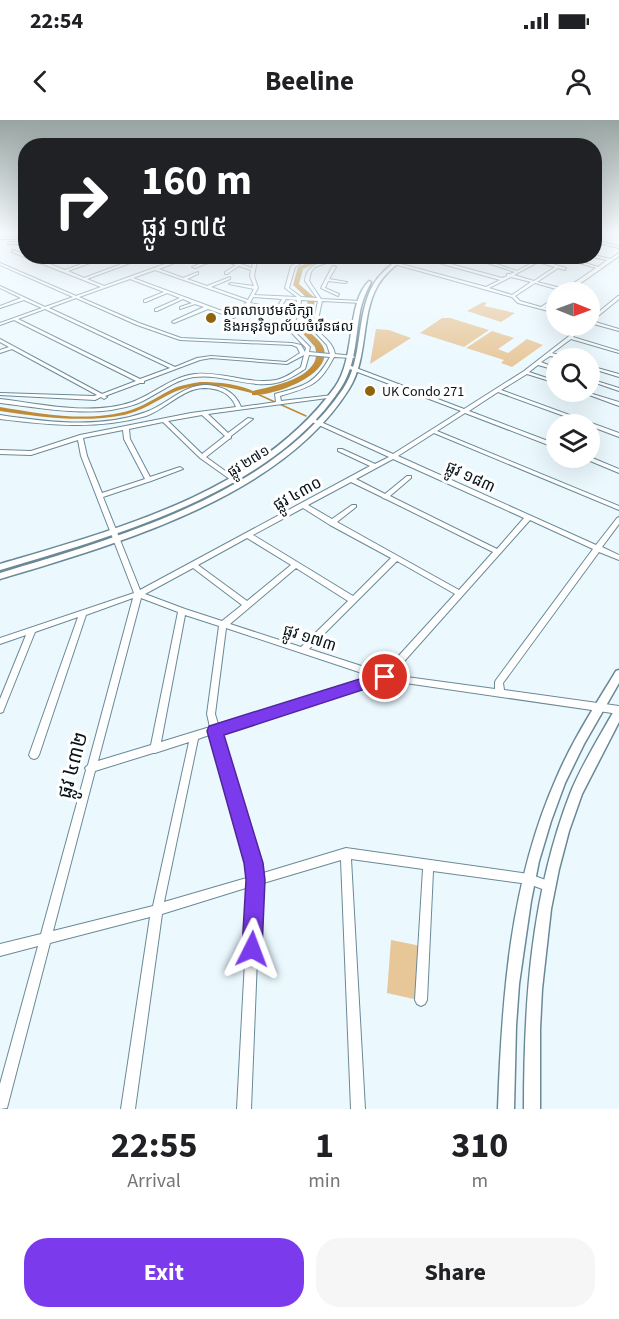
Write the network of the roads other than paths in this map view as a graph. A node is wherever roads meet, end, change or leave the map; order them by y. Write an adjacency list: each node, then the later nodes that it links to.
1 (32, 278): 31 (street)
2 (130, 278): 21 (street); 26 (street)
3 (229, 278): 22 (street)
4 (253, 278): 23 (street)
5 (289, 278): 37 (street)
6 (308, 278): 38 (street)
7 (374, 278): 40 (main road, ផ្លូវ ២៧១)
8 (379, 278): 73 (main road, ផ្លូវ ២៧១)
9 (498, 278): 15 (street)
10 (520, 278): 18 (street)
11 (540, 278): 18 (street)
12 (83, 279): 21 (street)
13 (183, 279): 22 (street)
14 (451, 279): 24 (street)
15 (501, 279): 24 (street)
16 (327, 280): 17 (street); 28 (street)
17 (345, 282)
18 (534, 282): 20 (street); 30 (street)
19 (231, 284): 23 (street)
20 (546, 286)
21 (104, 287): 31 (street)
22 (207, 287): 42 (street)
23 (256, 288): 29 (street)
24 (487, 288): 30 (street)
25 (2, 290): 33 (street)
26 (162, 290): 27 (street); 34 (street)
27 (167, 292): 35 (street); 39 (street)
28 (338, 295)
29 (253, 296): 36 (street); 42 (street)
30 (513, 296): 48 (street)
31 (75, 297): 45 (street); 65 (street)
32 (619, 297): 51 (street)
33 (25, 298): 44 (street); 45 (street)
34 (140, 298)
35 (183, 298): 41 (street); 50 (street)
36 (284, 299): 37 (street); 52 (street)
37 (298, 299): 38 (street); 65 (street)
38 (319, 300): 40 (street); 66 (street)
39 (145, 301)
40 (361, 302): 68 (main road, ផ្លូវ ២៧១)
41 (194, 303): 46 (street); 47 (street)
42 (248, 303): 47 (street); 53 (street)
43 (546, 305): 48 (street)
44 (0, 307)
45 (45, 308): 54 (street); 72 (street)
46 (181, 308)
47 (208, 308): 55 (street)
48 (542, 308): 49 (street)
49 (546, 309)
50 (156, 310)
51 (600, 313)
52 (275, 314)
53 (258, 315)
54 (14, 319): 56 (street); 78 (street)
55 (174, 322)
56 (0, 324)
57 (600, 324): 58 (street)
58 (619, 330)
59 (570, 337): 62 (street, ផ្លូវ ៤៣០); 64 (street)
60 (0, 340): 61 (street)
61 (12, 347): 63 (street); 84 (street)
62 (556, 348)
63 (0, 352)
64 (619, 352)
65 (306, 353): 66 (street); 72 (street); 86 (street)
66 (331, 355): 68 (street); 87 (street)
67 (546, 356): 69 (street, ផ្លូវ ៤៣០)
68 (353, 357): 71 (main road, ផ្លូវ ២៧១)
69 (538, 363): 70 (street); 75 (street, ផ្លូវ ៤៣០)
70 (546, 366)
71 (349, 367): 73 (street); 83 (main road, ផ្លូវ ២៧១)
72 (174, 368): 78 (street)
73 (357, 368): 90 (street); 95 (main road, ផ្លូវ ២៧១)
74 (600, 370): 76 (street)
75 (526, 372): 77 (street); 80 (street, ផ្លូវ ៤៣០)
76 (619, 376)
77 (546, 379)
78 (142, 382): 84 (street)
79 (600, 383): 81 (street)
80 (497, 390): 90 (street, ផ្លូវ ៤៣០); 98 (street)
81 (619, 390)
82 (0, 394): 84 (street)
83 (333, 396): 87 (street); 95 (main road, ផ្លូវ ២៧១)
84 (104, 397)
85 (600, 398): 88 (street)
86 (0, 401)
87 (276, 404): 89 (street)
88 (619, 404)
89 (239, 408): 91 (street); 92 (street)
90 (466, 410): 97 (street, ផ្លូវ ៤៣០); 101 (street)
91 (203, 413): 94 (street); 100 (street)
92 (0, 417)
93 (250, 420): 100 (street)
94 (165, 421): 96 (street); 105 (street)
95 (316, 422): 104 (street, ផ្លូវ ១៨៣); 111 (main road, ផ្លូវ ២៧១); 123 (main road, ផ្លូវ ២៧១)
96 (126, 429): 99 (street); 113 (street)
97 (433, 431): 104 (street, ផ្លូវ ៤៣០); 118 (street)
98 (619, 435)
99 (80, 437): 103 (street); 114 (street)
100 (229, 437): 105 (street)
101 (546, 442)
102 (340, 450): 107 (street)
103 (0, 452)
104 (394, 456): 107 (street, ផ្លូវ ៤៣០); 119 (street, ផ្លូវ ១៨៣)
105 (202, 457): 111 (street)
106 (600, 464): 109 (street)
107 (374, 466): 112 (street, ផ្លូវ ៤៣០)
108 (180, 469): 113 (street)
109 (619, 471)
110 (409, 477): 115 (street)
111 (233, 479): 123 (main road, ផ្លូវ ២៧១)
112 (351, 479): 115 (street); 116 (street, ផ្លូវ ៤៣០)
113 (149, 480): 114 (street)
114 (99, 496): 123 (street)
115 (386, 496): 125 (street)
116 (302, 506): 121 (street); 122 (street, ផ្លូវ ៤៣០)
117 (354, 506): 121 (street)
118 (619, 508)
119 (529, 518): 124 (street, ផ្លូវ ១៨៣); 125 (street)
120 (619, 519): 124 (street)
121 (332, 523): 126 (street)
122 (247, 535): 128 (street, ផ្លូវ ៤៣០); 129 (street)
123 (114, 537): 130 (main road, ផ្លូវ ២៧១); 131 (main road, ផ្លូវ ២៧១); 132 (street)
124 (598, 548): 127 (street, ផ្លូវ ១៨៣); 144 (street)
125 (498, 552): 133 (street)
126 (396, 558): 133 (street); 134 (street)
127 (619, 558)
128 (193, 565): 132 (street, ផ្លូវ ៤៣០); 135 (street)
129 (295, 565): 134 (street); 135 (street)
130 (0, 567)
131 (0, 576)
132 (138, 594): 136 (street, ផ្លូវ ១៧៣); 137 (street, ផ្លូវ ៤៣០); 152 (street, ផ្លូវ ៤៣២)
133 (460, 594): 143 (street)
134 (353, 600): 141 (street)
135 (246, 604): 138 (street)
136 (182, 611): 138 (street, ផ្លូវ ១៧៣); 150 (street)
137 (83, 613): 139 (street, ផ្លូវ ៤៣០); 151 (street)
138 (224, 625): 141 (street, ផ្លូវ ១៧៣); 148 (street)
139 (32, 630): 140 (street, ផ្លូវ ៤៣០); 146 (street)
140 (0, 641)
141 (302, 651): 143 (street, ផ្លូវ ១៧៣)
142 (619, 674): 145 (main road)
143 (385, 677): 144 (street, ផ្លូវ ១៧៣); 148 (street)
144 (500, 693): 145 (street, ផ្លូវ ១៧៣)
145 (601, 705): 147 (street, ផ្លូវ ១៧៣); 155 (main road)
146 (0, 709)
147 (619, 711): 157 (main road)
148 (215, 731): 149 (street); 156 (street)
149 (194, 737): 150 (street); 158 (street)
150 (155, 749): 152 (street)
151 (34, 755)
152 (90, 768): 159 (street, ផ្លូវ ៤៣២)
153 (346, 853): 154 (street); 156 (street); 165 (street)
154 (428, 864): 155 (street); 161 (street)
155 (529, 879): 157 (street); 166 (main road)
156 (255, 880): 158 (street); 164 (street)
157 (550, 887): 167 (main road)
158 (157, 910): 159 (street); 163 (street)
159 (45, 938): 160 (street); 162 (street, ផ្លូវ ៤៣២)
160 (0, 950)
161 (421, 1000)
162 (0, 1108)
163 (128, 1109)
164 (244, 1109)
165 (358, 1109)
166 (506, 1109)
167 (532, 1109)

